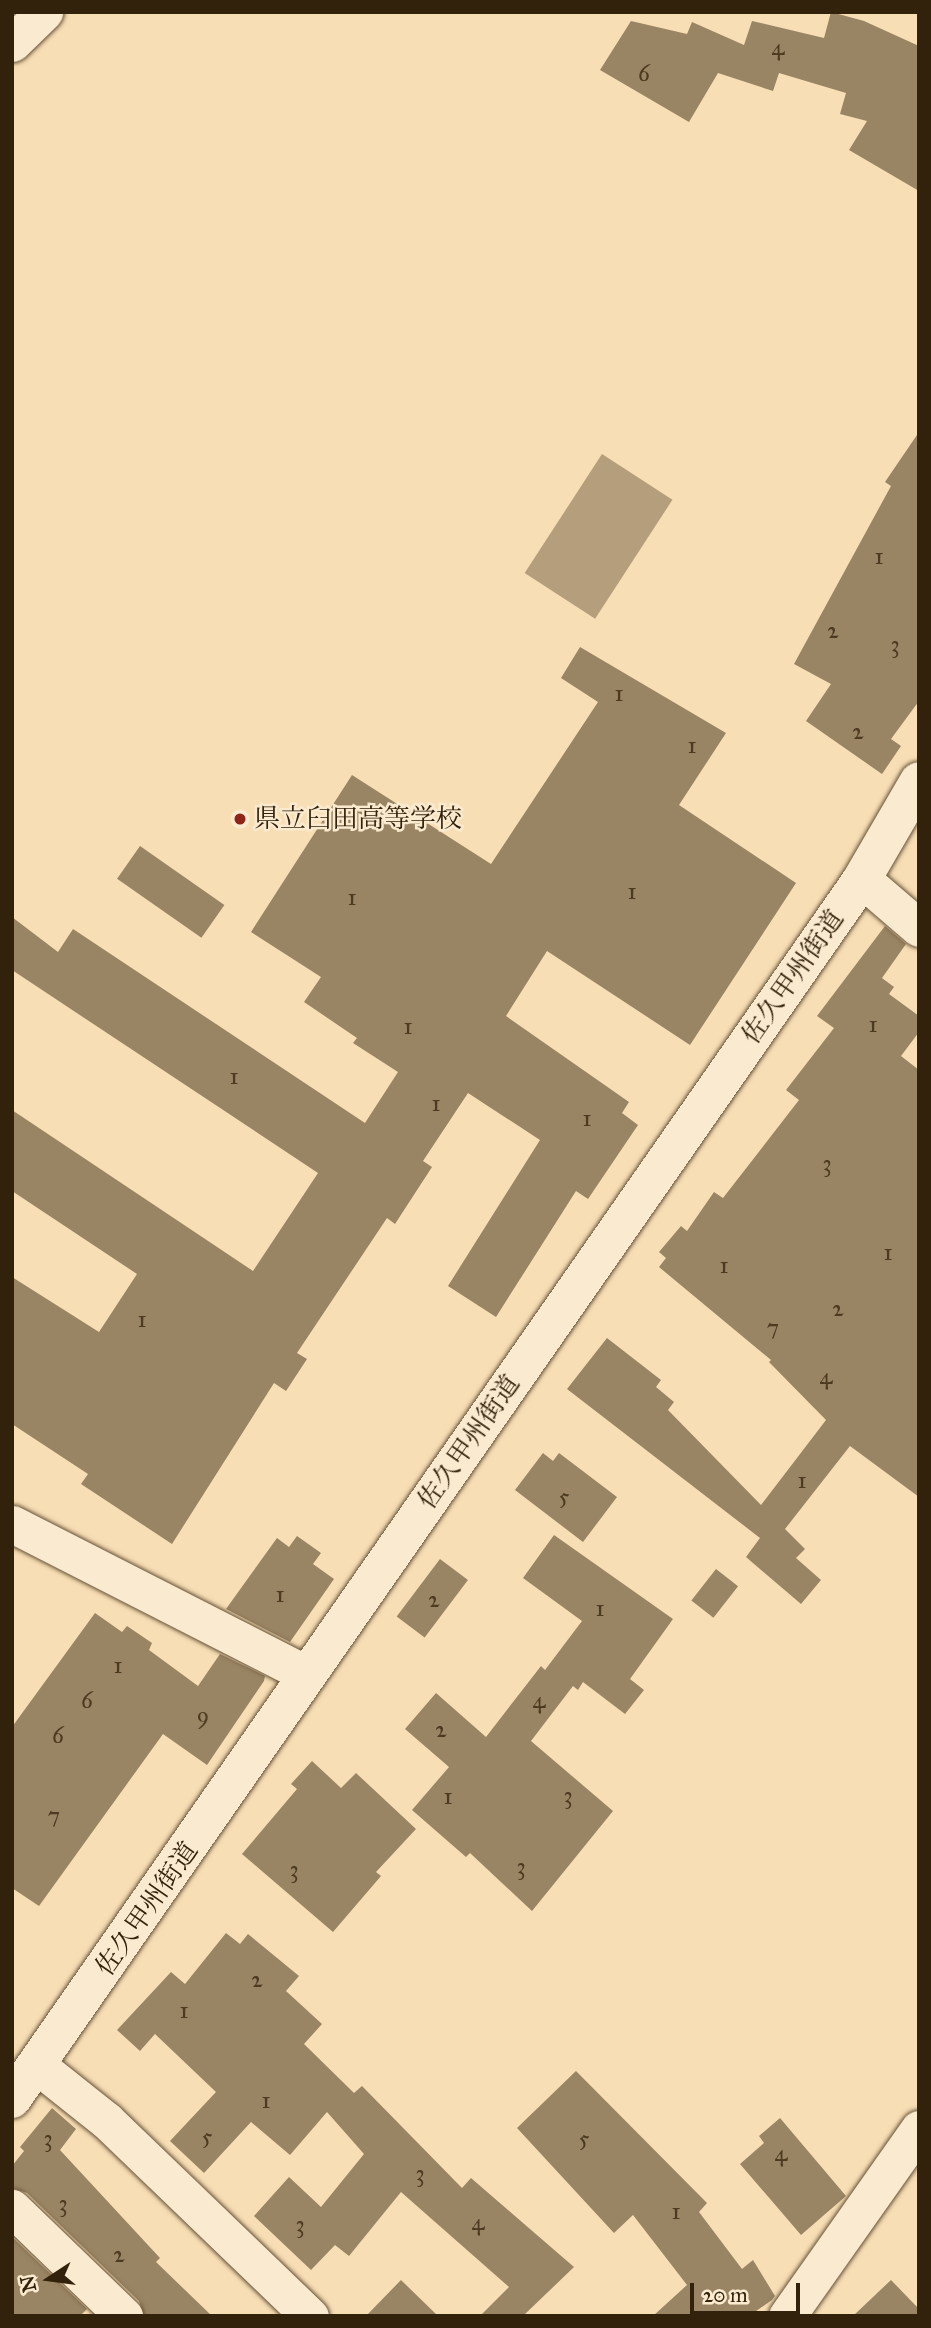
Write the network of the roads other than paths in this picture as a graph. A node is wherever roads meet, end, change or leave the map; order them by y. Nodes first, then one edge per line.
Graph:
1 (44, 12) edge
2 (12, 43) edge
3 (919, 782) edge
4 (862, 879) junction
5 (919, 928) edge
6 (12, 1524) edge
7 (307, 1674) junction
8 (38, 2066) junction
9 (12, 2099) edge
10 (919, 2129) edge
11 (12, 2208) edge
12 (124, 2316) edge
13 (310, 2316) edge
14 (787, 2316) edge

1 - 2 street
3 - 4 street, 佐久甲州街道
4 - 5 street
4 - 7 street, 佐久甲州街道
6 - 7 street
7 - 8 street, 佐久甲州街道
8 - 9 street, 佐久甲州街道
8 - 13 street
10 - 14 street
11 - 12 street

